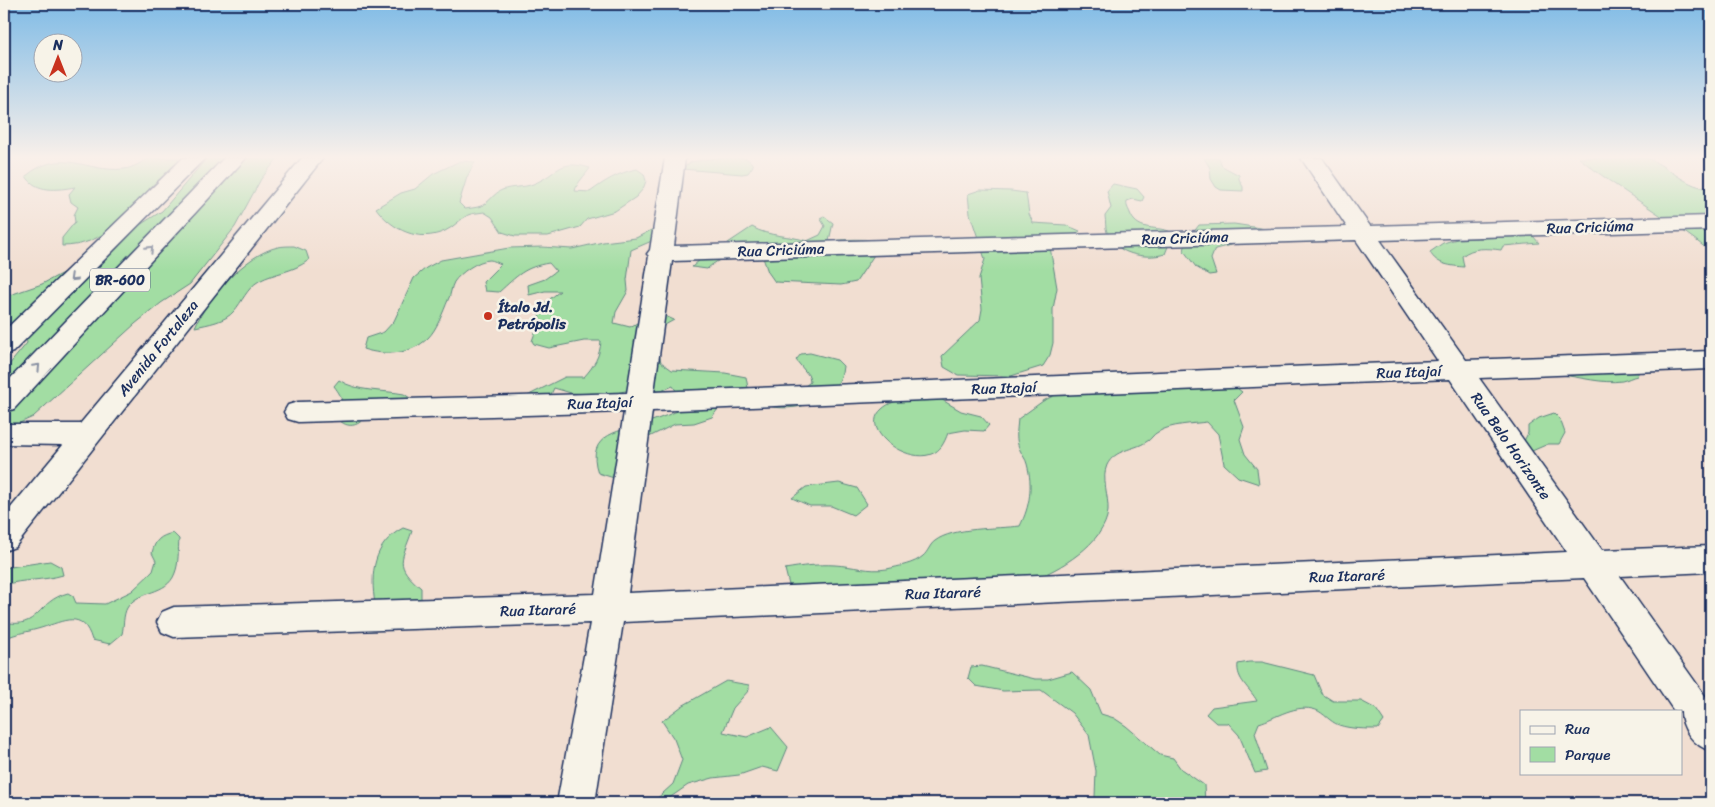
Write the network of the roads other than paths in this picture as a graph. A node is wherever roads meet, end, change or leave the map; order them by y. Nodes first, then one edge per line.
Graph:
1 (157, 196) edge
2 (200, 196) edge
3 (282, 196) edge
4 (669, 196) edge
5 (1338, 196) edge
6 (1711, 223) edge
7 (1364, 233) junction
8 (660, 254) junction
9 (4, 346) edge
10 (1711, 360) edge
11 (1458, 370) junction
12 (4, 402) edge
13 (640, 402) junction
14 (298, 412) dead end
15 (4, 434) edge
16 (88, 435) junction
17 (4, 538) edge
18 (1711, 559) edge
19 (1594, 565) junction
20 (609, 608) junction
21 (174, 622) dead end
22 (1711, 734) edge
23 (576, 803) edge

1 -> 9 street, BR-600
12 -> 2 street, BR-600
3 - 16 street, Avenida Fortaleza
4 - 8 street
5 - 7 street, Rua Belo Horizonte
6 - 7 street, Rua Criciúma
7 - 8 street, Rua Criciúma
7 - 11 street, Rua Belo Horizonte
8 - 13 street
10 - 11 street, Rua Itajaí
11 - 13 street, Rua Itajaí
11 - 19 street, Rua Belo Horizonte
13 - 14 street, Rua Itajaí
13 - 20 street
15 - 16 street
16 - 17 street, Avenida Fortaleza
18 - 19 street, Rua Itararé
19 - 20 street, Rua Itararé
19 - 22 street, Rua Belo Horizonte
20 - 21 street, Rua Itararé
20 - 23 street

